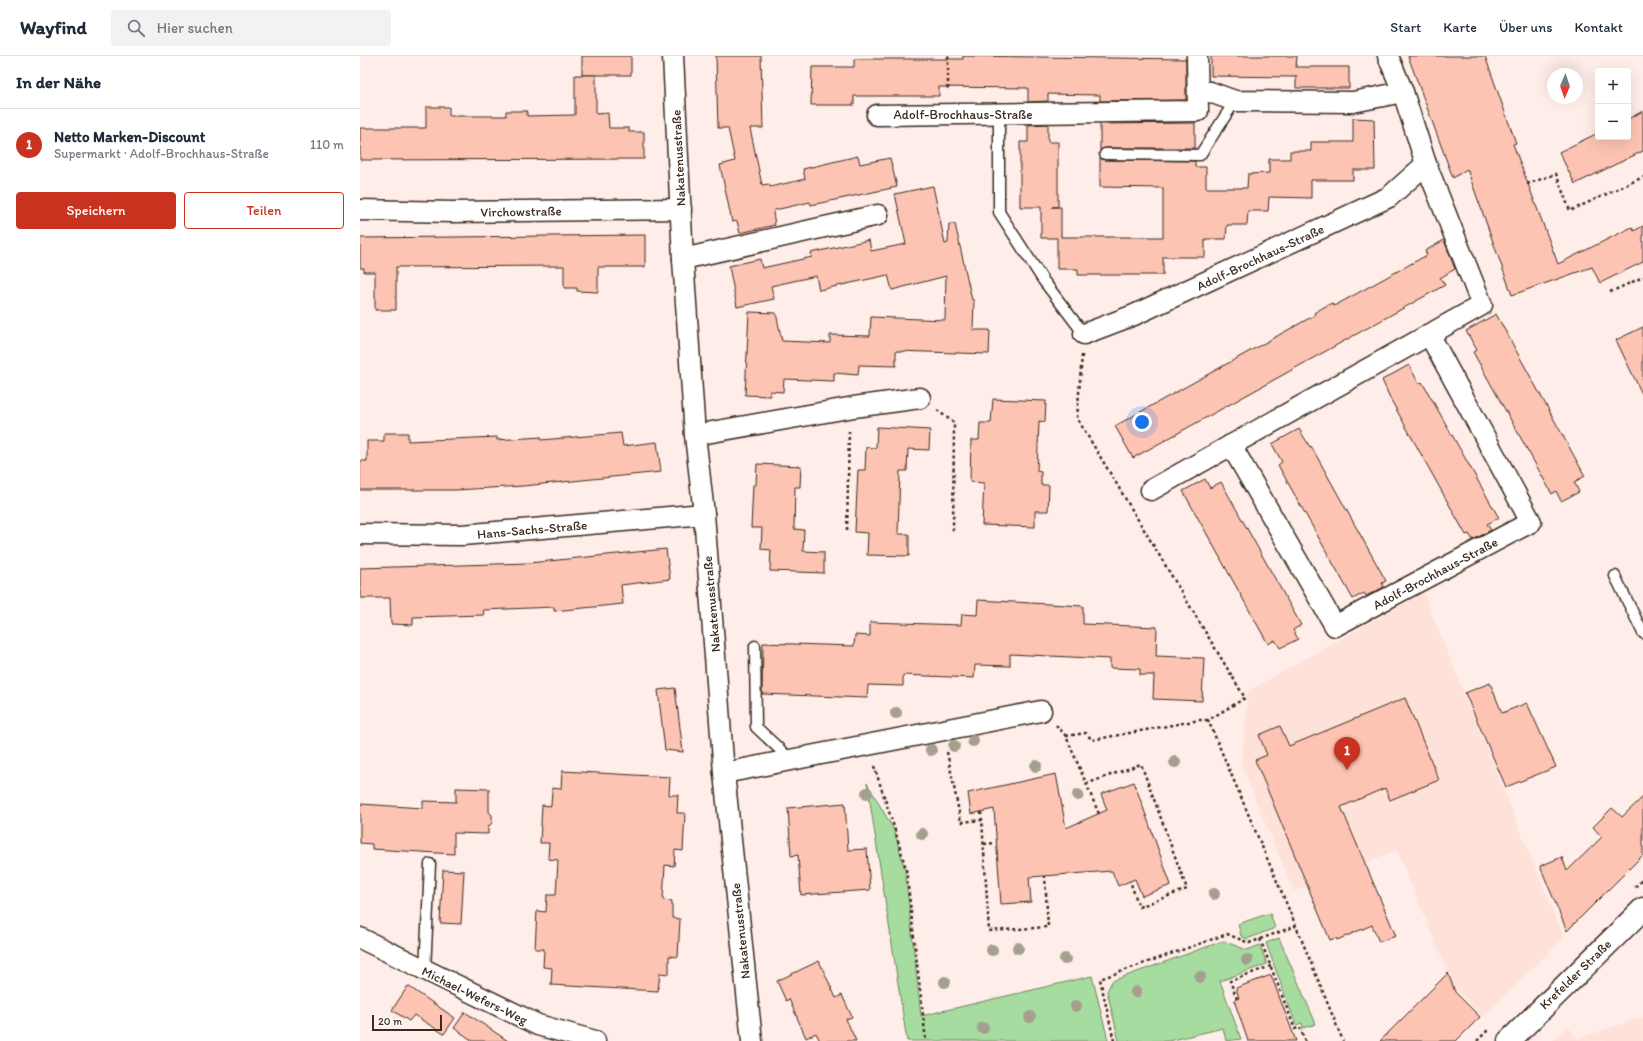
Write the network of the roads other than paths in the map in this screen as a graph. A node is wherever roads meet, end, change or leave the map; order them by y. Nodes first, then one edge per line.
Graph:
1 (673, 56) edge
2 (1197, 56) edge
3 (1388, 56) edge
4 (1198, 91) junction
5 (1403, 92) junction
6 (1235, 101) junction
7 (999, 114) junction
8 (877, 115) dead end
9 (1105, 154) dead end
10 (1426, 164) junction
11 (681, 209) junction
12 (360, 210) edge
13 (878, 216) dead end
14 (683, 259) junction
15 (1084, 334) joint
16 (1429, 334) junction
17 (920, 398) road end
18 (695, 435) junction
19 (1231, 445) junction
20 (1151, 490) dead end
21 (704, 514) junction
22 (360, 534) edge
23 (1615, 576) dead end
24 (1643, 633) edge
25 (755, 646) dead end
26 (1041, 711) road end
27 (792, 761) junction
28 (724, 773) junction
29 (430, 864) dead end
30 (1643, 909) edge
31 (360, 938) edge
32 (425, 971) junction
33 (595, 1041) edge
34 (752, 1041) edge
35 (1509, 1041) edge

1 - 11 street, Nakatenusstraße
2 - 4 street, Adolf-Brochhaus-Straße
3 - 5 street
4 - 6 street
4 - 7 street, Adolf-Brochhaus-Straße
5 - 6 street
5 - 10 street
6 - 9 lane
7 - 8 street, Adolf-Brochhaus-Straße
7 - 15 lane
10 - 15 street, Adolf-Brochhaus-Straße
10 - 16 street
11 - 12 street, Virchowstraße
11 - 14 street, Nakatenusstraße
13 - 14 street
14 - 18 street, Nakatenusstraße
16 - 19 street
16 - 19 street, Adolf-Brochhaus-Straße
17 - 18 street
18 - 21 street, Nakatenusstraße
19 - 20 street
21 - 22 street, Hans-Sachs-Straße
21 - 28 street, Nakatenusstraße
23 - 24 lane
25 - 27 lane
26 - 27 street
27 - 28 street
28 - 34 street, Nakatenusstraße
29 - 32 lane
30 - 35 main road, Krefelder Straße
31 - 32 street, Michael-Wefers-Weg
32 - 33 street, Michael-Wefers-Weg

